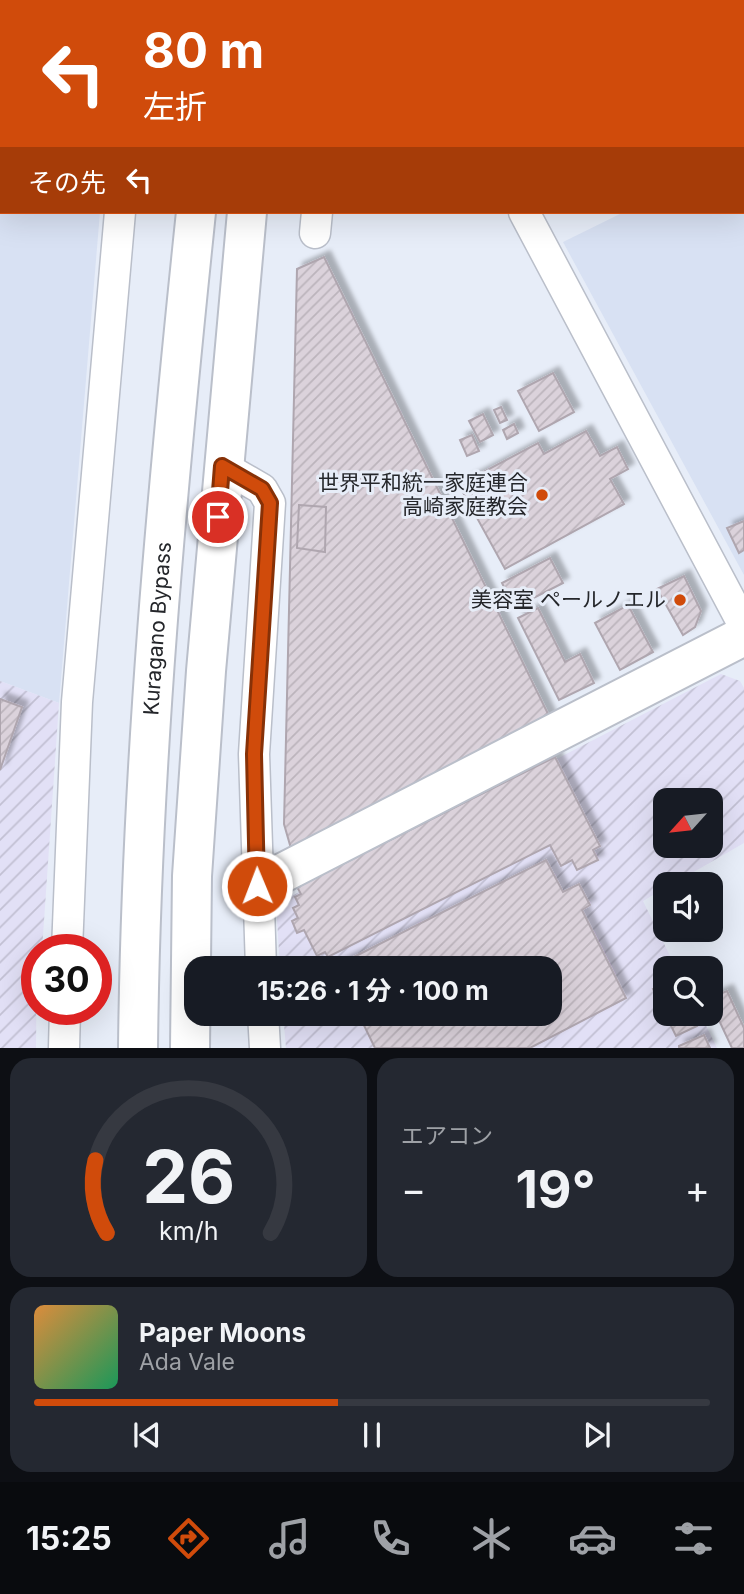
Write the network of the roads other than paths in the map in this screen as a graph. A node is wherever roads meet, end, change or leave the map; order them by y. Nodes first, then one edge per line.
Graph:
1 (120, 214) edge
2 (196, 214) edge
3 (247, 214) edge
4 (525, 214) edge
5 (222, 466) junction
6 (744, 626) edge
7 (744, 636) edge
8 (257, 886) junction
9 (69, 934) edge
10 (260, 956) edge
11 (65, 1025) edge
12 (264, 1026) edge
13 (64, 1048) edge
14 (138, 1048) edge
15 (190, 1048) edge
16 (265, 1048) edge

1 - 9 street
2 - 14 main road, Kuragano Bypass
3 - 5 main road
4 - 6 street
5 - 8 street
5 - 15 main road
7 - 8 main road
8 - 10 street
11 - 13 street
12 - 16 street

